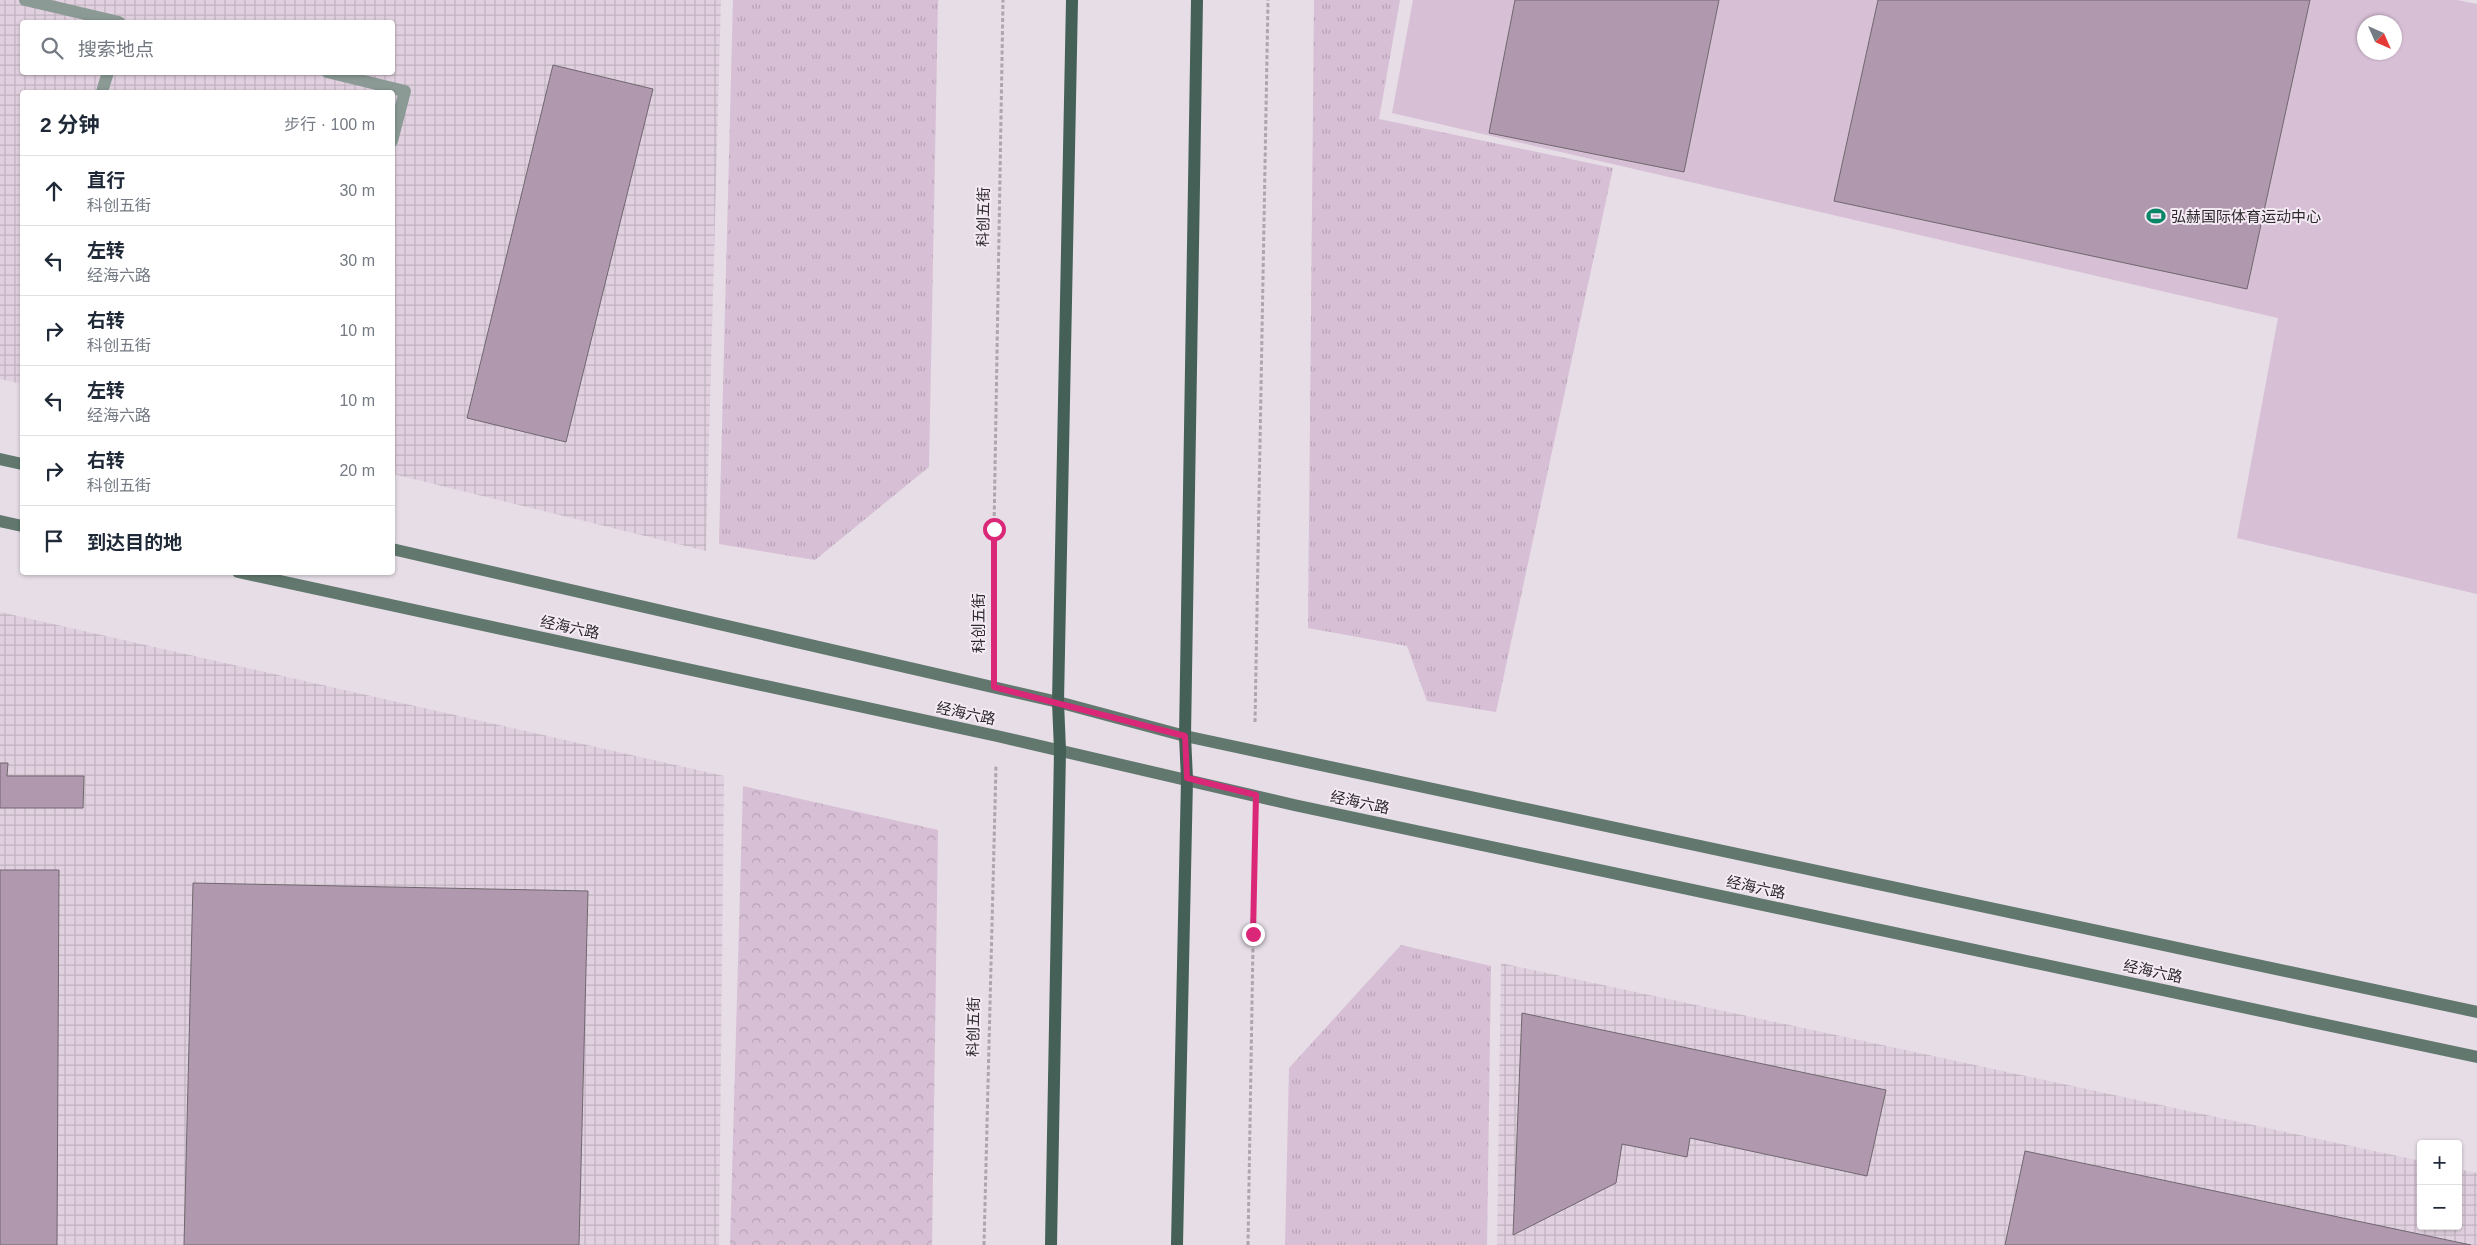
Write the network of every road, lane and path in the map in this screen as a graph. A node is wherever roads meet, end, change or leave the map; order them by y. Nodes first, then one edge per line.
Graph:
1 (25, 0) edge
2 (1002, 0) edge
3 (1072, 0) edge
4 (1196, 0) edge
5 (1268, 0) edge
6 (110, 20) edge
7 (107, 75) edge
8 (339, 75) edge
9 (103, 90) edge
10 (395, 128) edge
11 (0, 459) edge
12 (20, 464) edge
13 (0, 521) edge
14 (20, 526) edge
15 (395, 550) edge
16 (252, 575) edge
17 (994, 687) junction
18 (1058, 702) junction
19 (997, 736) junction
20 (1185, 736) junction
21 (1060, 750) junction
22 (1254, 751) junction
23 (1187, 778) junction
24 (1256, 795) junction
25 (2477, 1012) edge
26 (2477, 1057) edge
27 (984, 1245) edge
28 (1051, 1245) edge
29 (1177, 1245) edge
30 (1248, 1245) edge

1 - 6 lane
2 - 17 path, 科创五街
3 - 18 main road
4 - 20 main road
5 - 22 path
7 - 9 lane
8 - 10 lane
11 - 12 main road
13 - 14 main road
15 - 17 main road, 经海六路
16 - 19 main road, 经海六路
17 - 18 main road, 经海六路
18 - 20 main road, 经海六路
18 - 21 main road
19 - 21 main road, 经海六路
19 - 27 path, 科创五街
20 - 22 main road, 经海六路
20 - 23 main road
21 - 23 main road, 经海六路
21 - 28 main road
22 - 25 main road, 经海六路
23 - 24 main road, 经海六路
23 - 29 main road
24 - 26 main road, 经海六路
24 - 30 path

